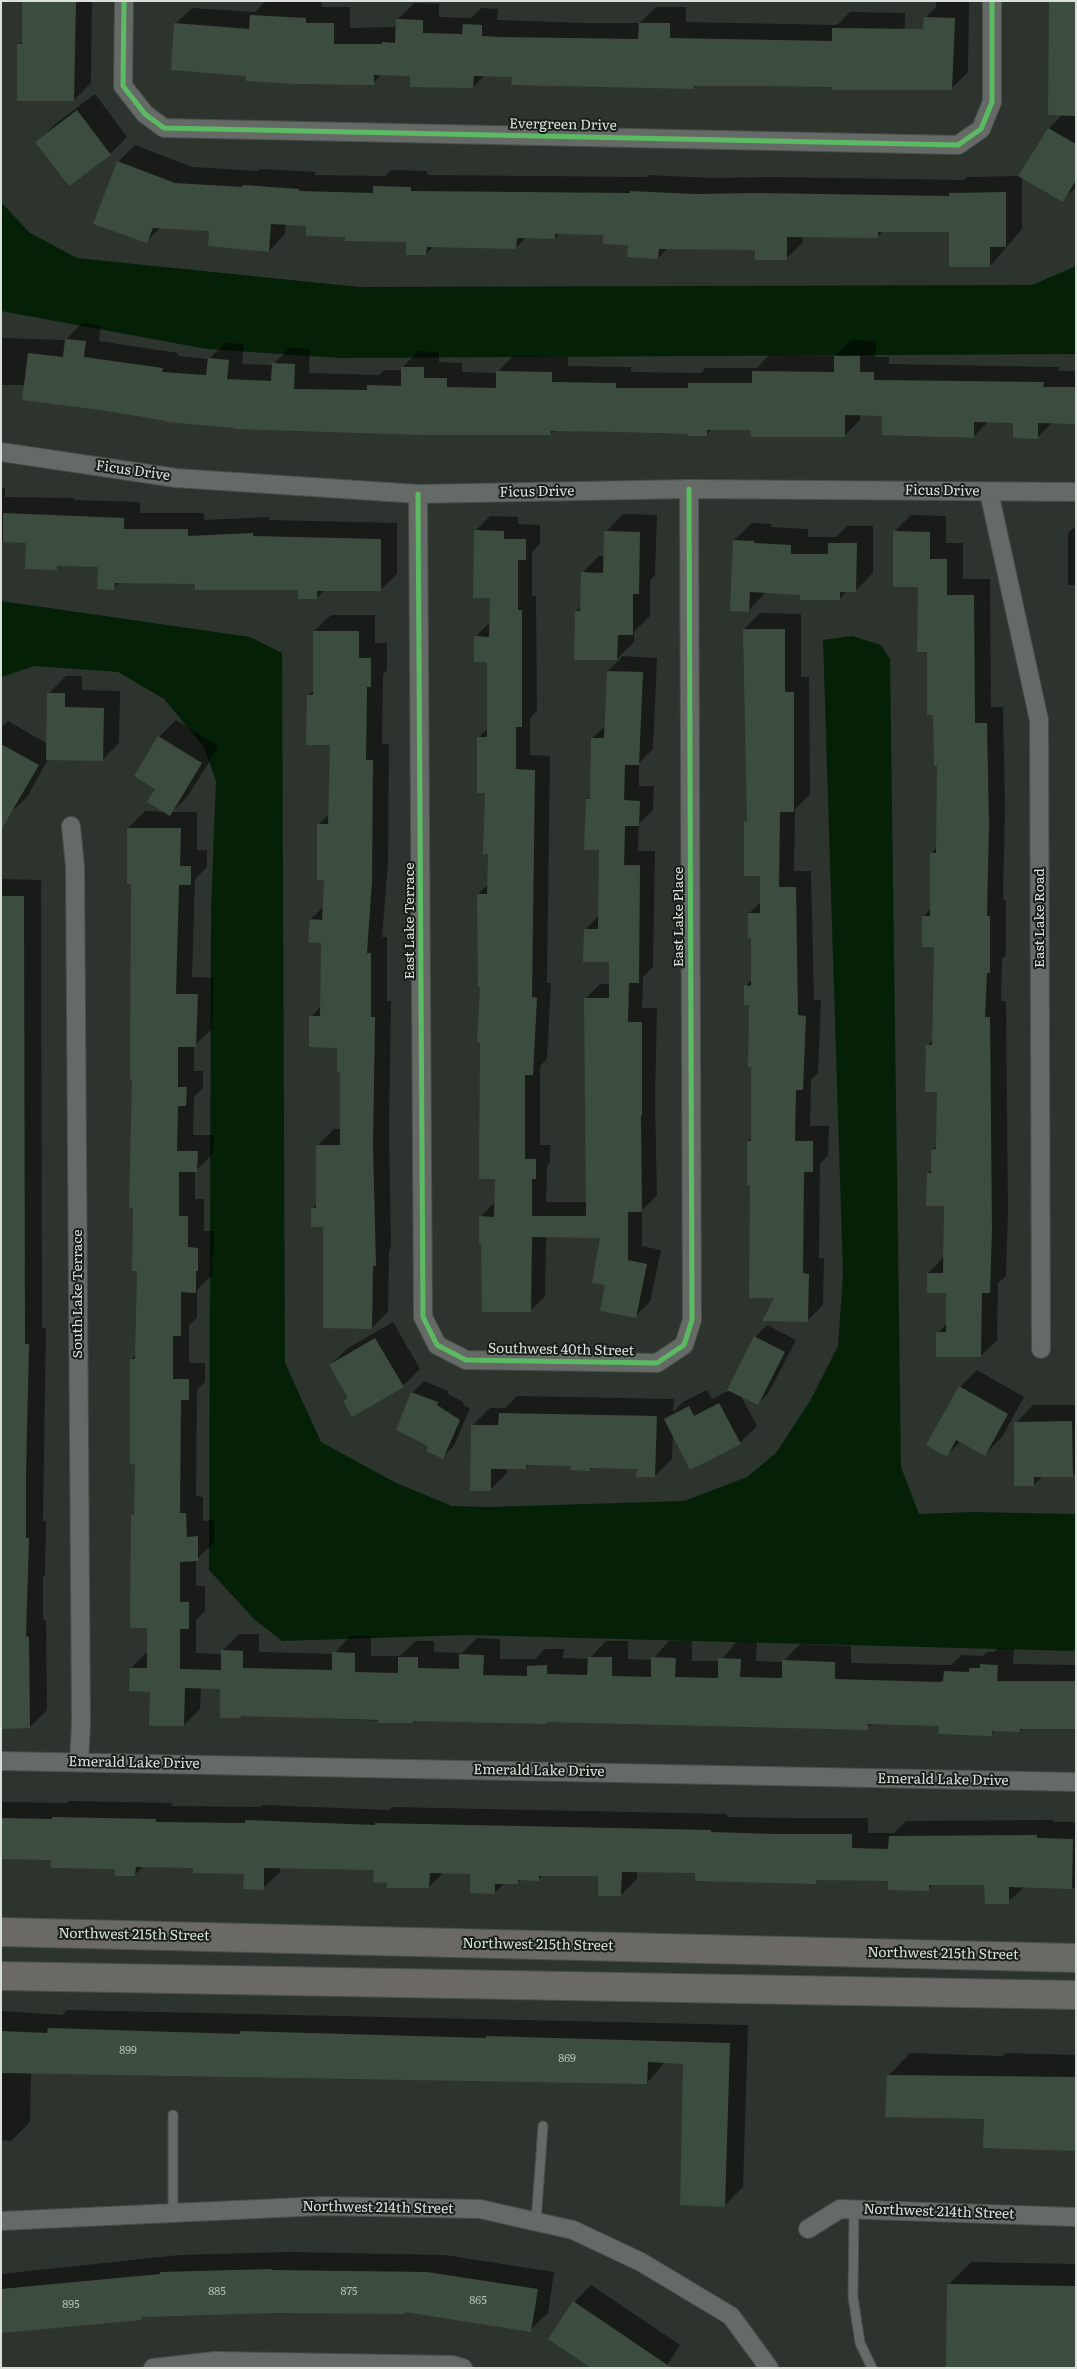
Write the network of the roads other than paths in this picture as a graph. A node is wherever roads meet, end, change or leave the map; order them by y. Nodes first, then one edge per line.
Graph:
1 (124, 1) edge
2 (992, 1) edge
3 (1, 452) edge
4 (688, 489) junction
5 (989, 492) junction
6 (1076, 492) edge
7 (418, 494) junction
8 (71, 826) dead end
9 (437, 1345) joint
10 (684, 1345) joint
11 (1041, 1349) dead end
12 (1, 1761) edge
13 (79, 1762) junction
14 (1076, 1782) edge
15 (1, 1932) edge
16 (1076, 1958) edge
17 (1, 1976) edge
18 (1076, 1995) edge
19 (173, 2115) dead end
20 (543, 2126) dead end
21 (854, 2209) junction
22 (173, 2212) junction
23 (1076, 2218) edge
24 (1, 2221) edge
25 (536, 2221) junction
26 (808, 2229) dead end
27 (215, 2364) edge
28 (456, 2367) edge
29 (153, 2368) edge
30 (770, 2368) edge
31 (872, 2368) edge

1 - 2 street, Evergreen Drive
3 - 7 street, Ficus Drive
4 - 5 street, Ficus Drive
4 - 7 street, Ficus Drive
4 - 10 street, East Lake Place
5 - 6 street, Ficus Drive
5 - 11 street, East Lake Road
7 - 9 street, East Lake Terrace
8 - 13 street, South Lake Terrace
9 - 10 street, Southwest 40th Street
12 - 13 street, Emerald Lake Drive
13 - 14 street, Emerald Lake Drive
15 - 16 main road, Northwest 215th Street
17 - 18 main road
19 - 22 lane
20 - 25 lane
21 - 23 street, Northwest 214th Street
21 - 26 street, Northwest 214th Street
21 - 31 lane
22 - 24 street, Northwest 214th Street
22 - 25 street, Northwest 214th Street
25 - 30 street, Northwest 214th Street
27 - 28 street
27 - 29 street

